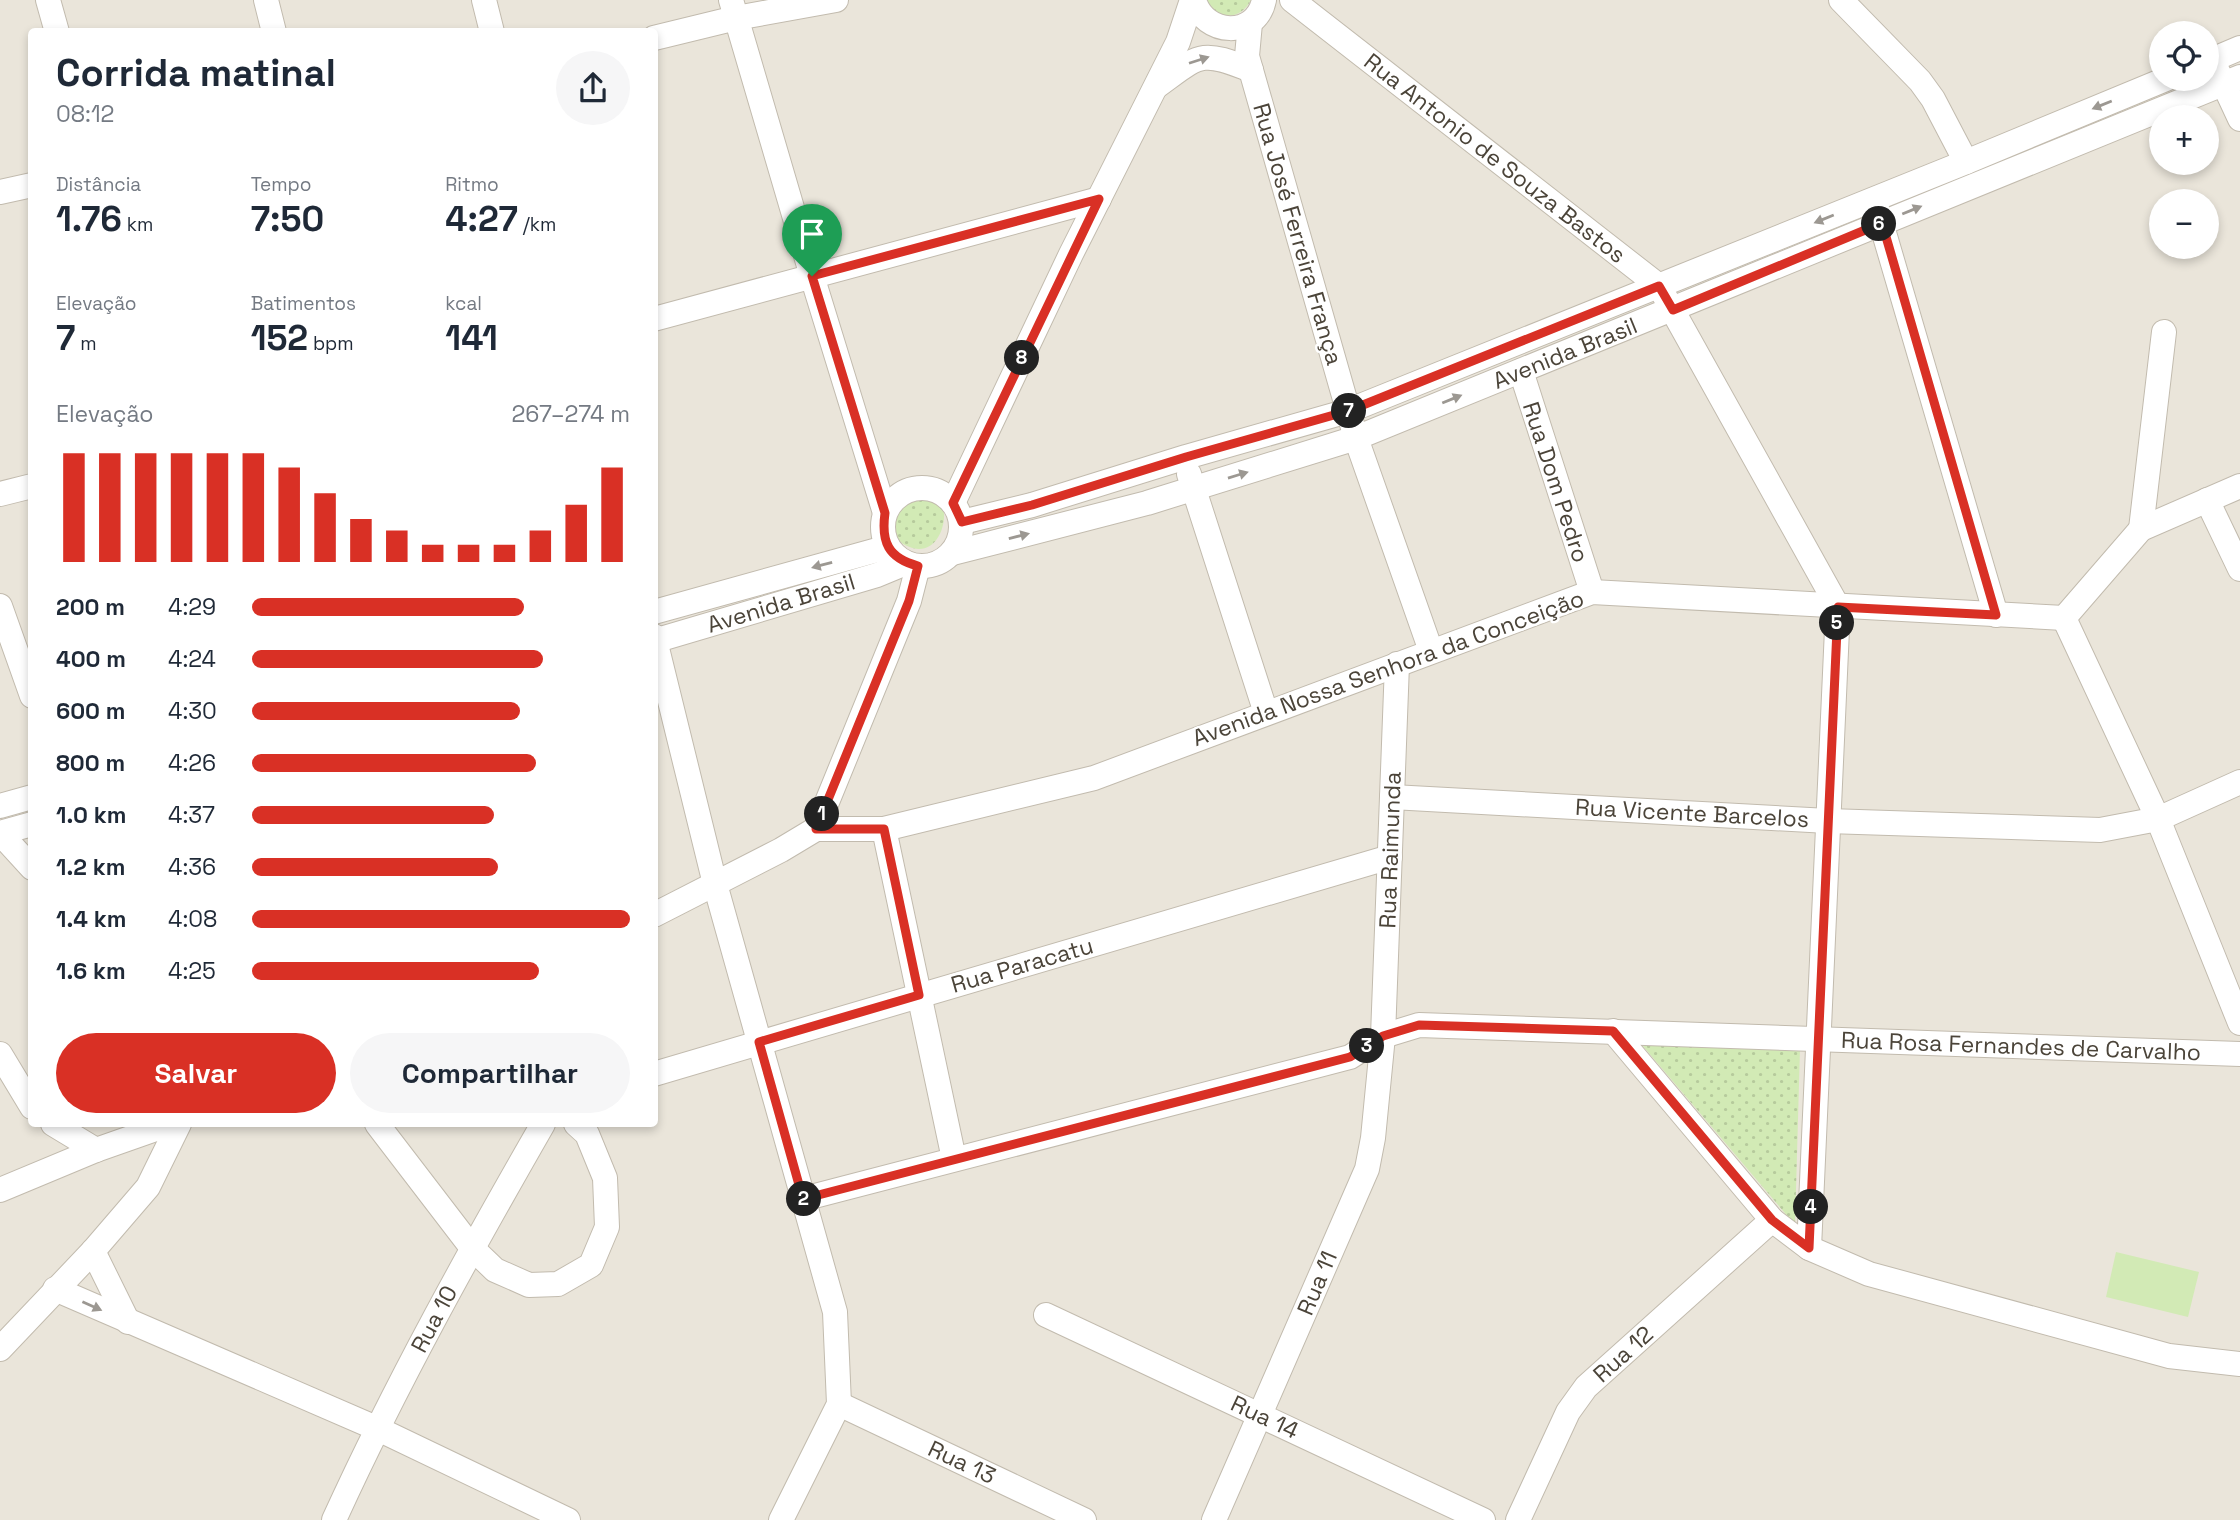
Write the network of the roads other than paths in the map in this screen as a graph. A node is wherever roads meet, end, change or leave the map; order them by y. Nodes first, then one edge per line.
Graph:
1 (48, 0) edge
2 (266, 0) edge
3 (484, 0) edge
4 (836, 0) edge
5 (1193, 0) edge
6 (1840, 0) edge
7 (1301, 6) edge
8 (734, 9) edge
9 (1257, 13) edge
10 (1219, 27) junction
11 (56, 28) edge
12 (273, 28) edge
13 (491, 28) edge
14 (658, 37) edge
15 (1178, 43) junction
16 (2240, 48) edge
17 (2219, 57) edge
18 (1249, 63) junction
19 (2232, 80) edge
20 (2149, 86) edge
21 (1153, 89) junction
22 (2240, 119) edge
23 (2061, 122) junction
24 (2072, 145) junction
25 (1966, 162) junction
26 (28, 186) edge
27 (0, 192) edge
28 (1099, 199) junction
29 (1873, 199) junction
30 (1882, 223) junction
31 (812, 276) junction
32 (1659, 286) junction
33 (1673, 310) junction
34 (658, 318) edge
35 (2164, 332) dead end
36 (1521, 371) junction
37 (1348, 411) junction
38 (1356, 438) junction
39 (1186, 457) junction
40 (2240, 486) edge
41 (28, 487) edge
42 (1193, 489) junction
43 (0, 494) edge
44 (2207, 500) junction
45 (885, 513) junction
46 (957, 513) junction
47 (2141, 529) junction
48 (953, 553) junction
49 (904, 559) junction
50 (2240, 569) edge
51 (1592, 592) junction
52 (0, 606) edge
53 (1838, 607) junction
54 (658, 611) edge
55 (1996, 615) junction
56 (2064, 618) junction
57 (658, 638) edge
58 (658, 651) edge
59 (1432, 651) junction
60 (1397, 664) junction
61 (28, 685) edge
62 (1266, 713) junction
63 (2240, 782) edge
64 (1392, 797) junction
65 (28, 798) edge
66 (0, 806) edge
67 (2158, 820) junction
68 (1828, 821) junction
69 (28, 825) edge
70 (816, 829) junction
71 (884, 829) junction
72 (0, 833) edge
73 (1390, 857) junction
74 (28, 863) edge
75 (715, 884) junction
76 (658, 913) edge
77 (2231, 975) edge
78 (919, 995) junction
79 (2240, 1023) edge
80 (1613, 1031) junction
81 (1383, 1036) junction
82 (1817, 1038) junction
83 (759, 1042) junction
84 (0, 1054) edge
85 (2240, 1054) edge
86 (658, 1073) edge
87 (28, 1100) edge
88 (58, 1127) edge
89 (161, 1127) edge
90 (178, 1127) edge
91 (379, 1127) edge
92 (541, 1127) edge
93 (579, 1127) edge
94 (96, 1150) junction
95 (954, 1159) junction
96 (0, 1190) edge
97 (803, 1199) junction
98 (1772, 1220) junction
99 (472, 1248) junction
100 (1809, 1248) junction
101 (93, 1251) junction
102 (55, 1289) junction
103 (1046, 1315) dead end
104 (128, 1322) junction
105 (0, 1349) edge
106 (2240, 1364) edge
107 (839, 1404) junction
108 (1260, 1415) junction
109 (376, 1428) junction
110 (334, 1520) edge
111 (568, 1520) edge
112 (781, 1520) edge
113 (1084, 1520) edge
114 (1214, 1520) edge
115 (1483, 1520) edge
116 (1518, 1520) edge

1 - 11 street
2 - 12 street
3 - 13 street
4 - 8 street
5 - 10 street, Rua José Ferreira França
5 - 15 street
6 - 25 street
7 - 9 street, Rua Antonio de Souza Bastos
7 - 32 street, Rua Antonio de Souza Bastos
8 - 14 street
8 - 31 street
9 - 10 street, Rua Antonio de Souza Bastos
9 - 18 street, Rua José Ferreira França
10 - 15 street, Rua Antonio de Souza Bastos
10 - 18 street, Rua José Ferreira França
15 - 21 street
16 - 17 street
21 -> 18 street
18 - 37 street, Rua José Ferreira França
19 - 22 street
19 - 24 street, Avenida Brasil
20 -> 23 street, Avenida Brasil
21 - 28 street
23 - 24 street
23 - 25 street, Avenida Brasil
30 -> 24 street, Avenida Brasil
25 - 29 street, Avenida Brasil
26 - 27 street
28 - 31 street
28 - 46 street
29 - 30 street
29 -> 32 street, Avenida Brasil
30 - 33 street, Avenida Brasil
30 - 55 street
31 - 34 street
31 - 45 street
32 - 33 street, Rua Antonio de Souza Bastos
32 - 37 street, Avenida Brasil
33 - 36 street, Avenida Brasil
33 - 53 street, Rua Antonio de Souza Bastos
35 - 47 street
38 -> 36 street, Avenida Brasil
36 - 51 street, Rua Dom Pedro
37 - 38 street, Rua José Ferreira França
37 - 39 street, Avenida Brasil
42 -> 38 street, Avenida Brasil
38 - 59 street, Rua José Ferreira França
39 - 42 street
39 - 46 street, Avenida Brasil
40 - 44 street
41 - 43 street
48 -> 42 street, Avenida Brasil
42 - 62 street
44 - 47 street
44 - 50 street
45 - 46 street
45 - 49 street
46 - 48 street
47 - 56 street
48 - 49 street
49 -> 54 street, Avenida Brasil
49 - 57 street, Avenida Brasil
49 - 70 street
51 - 53 street, Avenida Nossa Senhora da Conceição
51 - 59 street, Avenida Nossa Senhora da Conceição
52 - 61 street
53 - 55 street, Avenida Nossa Senhora da Conceição
53 - 68 street
55 - 56 street, Avenida Nossa Senhora da Conceição
56 - 67 street
58 - 75 street
59 - 60 street, Avenida Nossa Senhora da Conceição
60 - 62 street, Avenida Nossa Senhora da Conceição
60 - 64 street, Rua Raimunda
62 - 71 street, Avenida Nossa Senhora da Conceição
63 - 67 street, Rua Vicente Barcelos
64 - 68 street, Rua Vicente Barcelos
64 - 73 street, Rua Raimunda
65 - 66 street
67 - 68 street, Rua Vicente Barcelos
67 - 77 street
68 - 82 street
69 - 72 street
70 - 71 street, Avenida Nossa Senhora da Conceição
70 - 75 street
71 - 78 street
72 - 74 street
73 - 78 street, Rua Paracatu
73 - 81 street, Rua Raimunda
75 - 76 street
75 - 83 street
77 - 79 street
78 - 83 street, Rua Paracatu
78 - 95 street
80 - 81 street, Rua Rosa Fernandes de Carvalho
80 - 82 street, Rua Rosa Fernandes de Carvalho
80 - 98 street
81 - 95 street, Rua Rosa Fernandes de Carvalho
81 - 108 street, Rua 11
82 - 85 street, Rua Rosa Fernandes de Carvalho
82 - 100 street
83 - 86 street, Rua Paracatu
83 - 97 street
84 - 87 street
88 - 94 street
89 - 94 street
90 - 101 street
91 - 99 street
92 - 99 street, Rua 10
93 - 99 street
94 - 96 street
95 - 97 street, Rua Rosa Fernandes de Carvalho
97 - 107 street
98 - 100 street
98 - 116 street, Rua 12
99 - 109 street, Rua 10
100 - 106 street
101 - 102 street
101 - 104 street
102 -> 104 street
102 - 105 street
103 - 108 street, Rua 14
104 - 109 street
107 - 112 street
107 - 113 street, Rua 13
108 - 114 street, Rua 11
108 - 115 street, Rua 14
109 - 110 street, Rua 10
109 - 111 street

